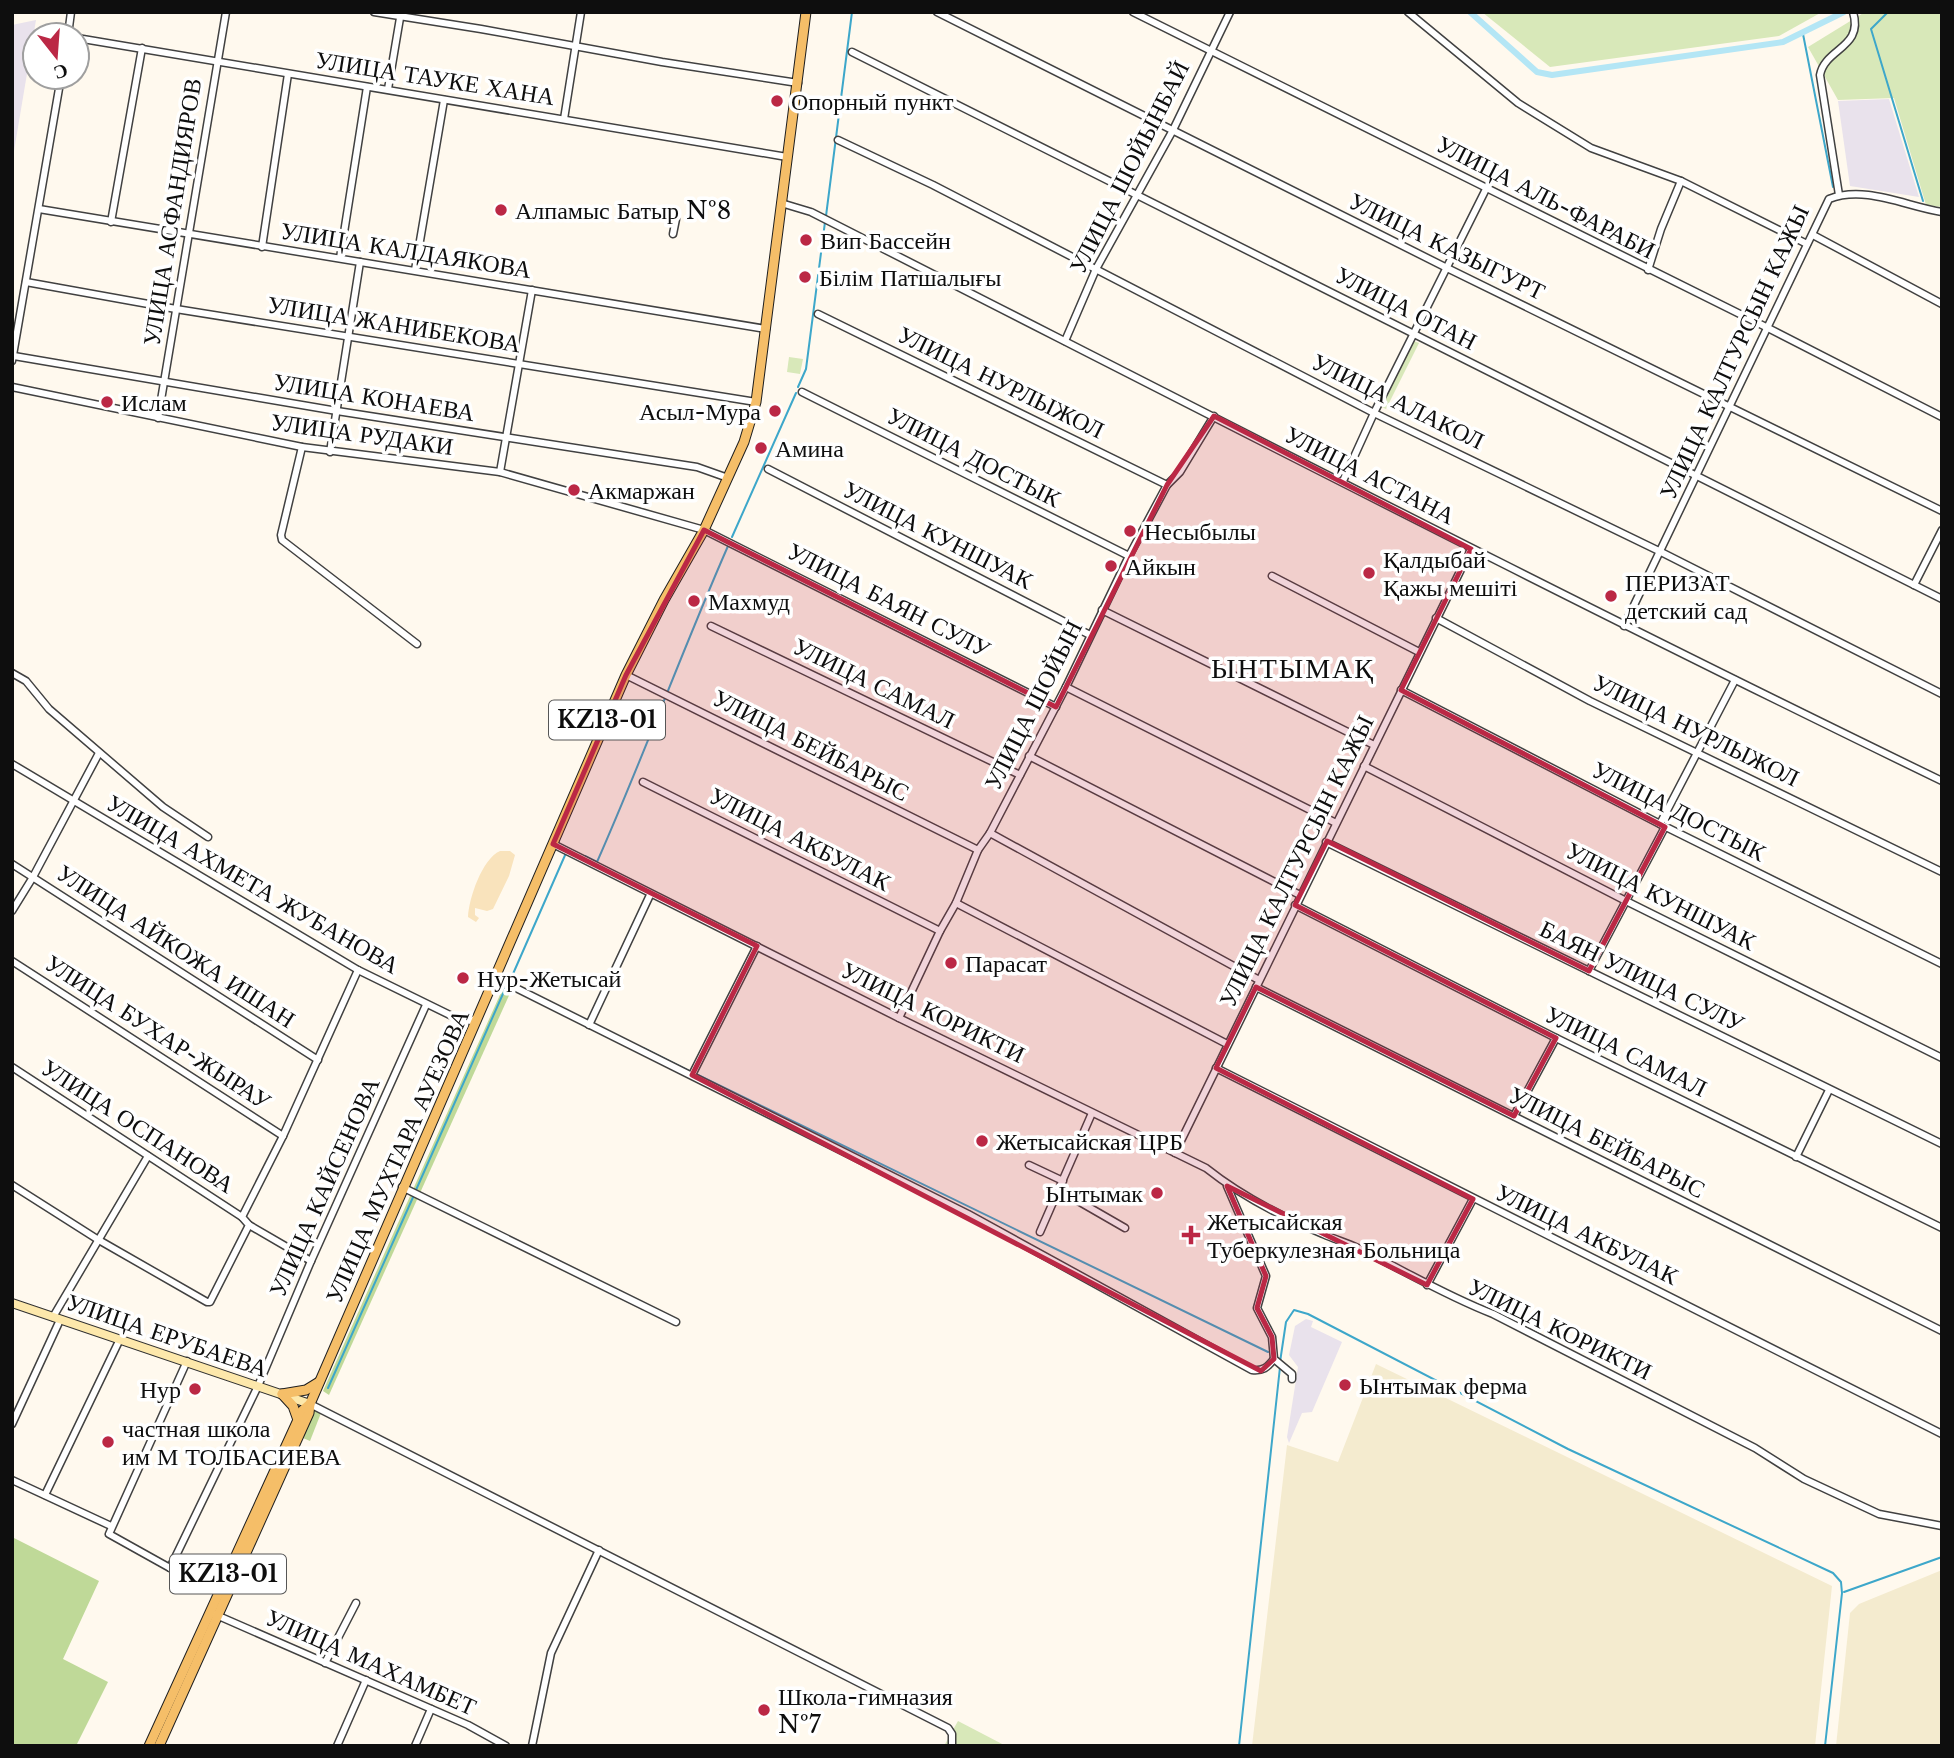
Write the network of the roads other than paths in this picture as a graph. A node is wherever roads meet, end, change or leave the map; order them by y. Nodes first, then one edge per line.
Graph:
1 (226, 12) edge
2 (374, 12) edge
3 (581, 12) edge
4 (806, 12) edge
5 (937, 12) edge
6 (1133, 12) edge
7 (1230, 12) edge
8 (1408, 12) edge
9 (1853, 12) edge
10 (401, 15) edge
11 (91, 40) edge
12 (576, 46) junction
13 (142, 48) junction
14 (1210, 51) junction
15 (852, 52) dead end
16 (217, 61) junction
17 (288, 74) junction
18 (798, 83) junction
19 (367, 87) junction
20 (388, 89) junction
21 (59, 91) edge
22 (444, 100) junction
23 (564, 119) junction
24 (1173, 130) junction
25 (838, 140) dead end
26 (787, 157) junction
27 (1681, 181) junction
28 (1486, 188) junction
29 (1137, 194) junction
30 (1839, 195) junction
31 (781, 203) junction
32 (39, 209) junction
33 (1942, 212) edge
34 (676, 219) dead end
35 (111, 222) junction
36 (187, 233) junction
37 (673, 234) dead end
38 (1813, 235) junction
39 (1807, 244) junction
40 (262, 247) junction
41 (340, 258) junction
42 (360, 262) junction
43 (1447, 268) junction
44 (1096, 269) junction
45 (415, 270) junction
46 (1648, 270) junction
47 (26, 282) junction
48 (533, 290) junction
49 (1942, 304) edge
50 (176, 309) junction
51 (818, 314) dead end
52 (1768, 328) junction
53 (766, 329) junction
54 (1414, 334) junction
55 (349, 336) junction
56 (1065, 341) junction
57 (13, 358) edge
58 (520, 363) junction
59 (164, 381) junction
60 (12, 387) edge
61 (802, 392) dead end
62 (756, 402) junction
63 (1730, 406) junction
64 (337, 411) junction
65 (1374, 413) junction
66 (1214, 416) junction
67 (1942, 417) edge
68 (158, 418) junction
69 (507, 438) junction
70 (302, 447) junction
71 (330, 452) junction
72 (768, 469) dead end
73 (500, 472) junction
74 (1697, 476) junction
75 (728, 478) junction
76 (1343, 481) junction
77 (1167, 485) junction
78 (1942, 511) edge
79 (704, 530) junction
80 (1942, 530) edge
81 (1471, 549) junction
82 (1661, 552) junction
83 (1129, 556) junction
84 (1272, 576) dead end
85 (1914, 585) junction
86 (1942, 599) edge
87 (1102, 610) junction
88 (1436, 618) junction
89 (711, 626) dead end
90 (1624, 626) junction
91 (1090, 635) junction
92 (417, 644) dead end
93 (1419, 652) junction
94 (12, 673) edge
95 (626, 675) junction
96 (1735, 680) junction
97 (1066, 687) junction
98 (1401, 690) junction
99 (1942, 694) edge
100 (1056, 707) junction
101 (1374, 745) junction
102 (99, 753) junction
103 (1698, 753) junction
104 (1029, 756) junction
105 (12, 764) edge
106 (1364, 766) junction
107 (1020, 775) junction
108 (1942, 781) edge
109 (643, 782) dead end
110 (74, 802) junction
111 (1336, 823) junction
112 (1662, 826) junction
113 (990, 833) junction
114 (208, 836) dead end
115 (1326, 842) junction
116 (553, 844) junction
117 (978, 850) junction
118 (12, 864) edge
119 (1942, 872) edge
120 (33, 877) junction
121 (650, 895) junction
122 (1300, 895) junction
123 (1626, 901) junction
124 (956, 903) junction
125 (1295, 905) junction
126 (12, 911) edge
127 (940, 931) junction
128 (757, 946) junction
129 (12, 961) edge
130 (1942, 964) edge
131 (358, 970) junction
132 (1589, 971) junction
133 (494, 977) junction
134 (1258, 983) junction
135 (426, 1005) junction
136 (479, 1017) junction
137 (899, 1018) junction
138 (590, 1023) junction
139 (1556, 1038) junction
140 (1227, 1044) junction
141 (1942, 1058) edge
142 (318, 1060) junction
143 (12, 1068) edge
144 (1216, 1068) junction
145 (692, 1075) junction
146 (1829, 1090) junction
147 (1091, 1113) junction
148 (1514, 1116) junction
149 (283, 1136) junction
150 (1942, 1143) edge
151 (1175, 1153) junction
152 (148, 1156) junction
153 (1796, 1157) junction
154 (1029, 1165) dead end
155 (1063, 1181) junction
156 (1226, 1184) junction
157 (12, 1185) edge
158 (402, 1187) junction
159 (1059, 1191) junction
160 (1473, 1199) junction
161 (242, 1217) junction
162 (249, 1225) junction
163 (1125, 1228) dead end
164 (1942, 1228) edge
165 (1040, 1232) dead end
166 (97, 1239) junction
167 (311, 1261) junction
168 (1427, 1285) junction
169 (12, 1303) edge
170 (56, 1318) junction
171 (676, 1322) dead end
172 (1942, 1331) edge
173 (120, 1339) junction
174 (187, 1362) junction
175 (1278, 1362) junction
176 (1292, 1379) dead end
177 (320, 1381) junction
178 (258, 1386) junction
179 (282, 1394) junction
180 (12, 1402) edge
181 (310, 1404) junction
182 (20, 1406) junction
183 (298, 1420) junction
184 (12, 1424) edge
185 (1942, 1434) edge
186 (12, 1480) edge
187 (45, 1495) junction
188 (111, 1526) junction
189 (1942, 1526) edge
190 (599, 1550) junction
191 (170, 1568) junction
192 (223, 1594) junction
193 (356, 1603) dead end
194 (215, 1614) junction
195 (325, 1662) junction
196 (366, 1680) junction
197 (431, 1709) junction
198 (502, 1745) edge
199 (149, 1746) edge
200 (159, 1746) edge
201 (337, 1746) edge
202 (415, 1746) edge
203 (532, 1746) edge
204 (952, 1746) edge

1 - 16 street, УЛИЦА АСФАНДИЯРОВ
2 - 10 street
3 - 12 street
4 - 18 main road, УЛИЦА МУХТАРА АУЕЗОВА / KZ13-01
5 - 24 street, УЛИЦА КАЗЫГУРТ
6 - 14 street, УЛИЦА АЛЬ-ФАРАБИ
7 - 14 street, УЛИЦА ШОЙЫНБАЙ
8 - 27 street
9 - 30 street
10 - 12 street
10 - 20 street
11 - 13 street, УЛИЦА ТАУКЕ ХАНА
12 - 18 street
12 - 23 street
13 - 16 street, УЛИЦА ТАУКЕ ХАНА
13 - 35 street
14 - 24 street, УЛИЦА ШОЙЫНБАЙ
14 - 28 street, УЛИЦА АЛЬ-ФАРАБИ
15 - 29 street, УЛИЦА ОТАН
16 - 17 street, УЛИЦА ТАУКЕ ХАНА
16 - 36 street, УЛИЦА АСФАНДИЯРОВ
17 - 19 street, УЛИЦА ТАУКЕ ХАНА
17 - 40 street
18 - 26 main road, УЛИЦА МУХТАРА АУЕЗОВА / KZ13-01
19 - 20 street, УЛИЦА ТАУКЕ ХАНА
19 - 41 street
20 - 22 street, УЛИЦА ТАУКЕ ХАНА
21 - 32 street
22 - 23 street, УЛИЦА ТАУКЕ ХАНА
22 - 45 street
23 - 26 street, УЛИЦА ТАУКЕ ХАНА
24 - 29 street, УЛИЦА ШОЙЫНБАЙ
24 - 43 street, УЛИЦА КАЗЫГУРТ
25 - 44 street, УЛИЦА АЛАКОЛ
26 - 31 main road, УЛИЦА МУХТАРА АУЕЗОВА / KZ13-01
27 - 39 street
27 - 46 street
28 - 43 street
28 - 46 street, УЛИЦА АЛЬ-ФАРАБИ
29 - 44 street, УЛИЦА ШОЙЫНБАЙ
29 - 54 street, УЛИЦА ОТАН
30 - 33 street, УЛИЦА КАЛТУРСЫН КАЖЫ
30 - 38 street, УЛИЦА КАЛТУРСЫН КАЖЫ
31 - 53 main road, УЛИЦА МУХТАРА АУЕЗОВА / KZ13-01
31 - 56 street, УЛИЦА АСТАНА
32 - 35 street, УЛИЦА КАЛДАЯКОВА
32 - 47 street
34 - 37 street
35 - 36 street, УЛИЦА КАЛДАЯКОВА
36 - 40 street, УЛИЦА КАЛДАЯКОВА
36 - 50 street, УЛИЦА АСФАНДИЯРОВ
38 - 39 street, УЛИЦА КАЛТУРСЫН КАЖЫ
38 - 49 street
39 - 52 street, УЛИЦА КАЛТУРСЫН КАЖЫ
40 - 41 street, УЛИЦА КАЛДАЯКОВА
41 - 42 street, УЛИЦА КАЛДАЯКОВА
42 - 45 street, УЛИЦА КАЛДАЯКОВА
42 - 55 street
43 - 54 street
43 - 63 street, УЛИЦА КАЗЫГУРТ
44 - 56 street, УЛИЦА ШОЙЫНБАЙ
44 - 65 street, УЛИЦА АЛАКОЛ
45 - 48 street, УЛИЦА КАЛДАЯКОВА
46 - 52 street, УЛИЦА АЛЬ-ФАРАБИ
47 - 50 street, УЛИЦА ЖАНИБЕКОВА
47 - 57 street
48 - 53 street, УЛИЦА КАЛДАЯКОВА
48 - 58 street
50 - 55 street, УЛИЦА ЖАНИБЕКОВА
50 - 59 street, УЛИЦА АСФАНДИЯРОВ
51 - 77 street, УЛИЦА НУРЛЫЖОЛ
52 - 63 street, УЛИЦА КАЛТУРСЫН КАЖЫ
52 - 67 street, УЛИЦА АЛЬ-ФАРАБИ
53 - 62 main road, УЛИЦА МУХТАРА АУЕЗОВА / KZ13-01
54 - 65 street
54 - 74 street, УЛИЦА ОТАН
55 - 58 street, УЛИЦА ЖАНИБЕКОВА
55 - 64 street
56 - 66 street, УЛИЦА АСТАНА
57 - 59 street, УЛИЦА КОНАЕВА
58 - 62 street, УЛИЦА ЖАНИБЕКОВА
58 - 69 street
59 - 64 street, УЛИЦА КОНАЕВА
59 - 68 street, УЛИЦА АСФАНДИЯРОВ
60 - 68 street, УЛИЦА РУДАКИ
61 - 83 street, УЛИЦА ДОСТЫК
62 - 75 main road, УЛИЦА МУХТАРА АУЕЗОВА / KZ13-01
63 - 74 street, УЛИЦА КАЛТУРСЫН КАЖЫ
63 - 78 street, УЛИЦА КАЗЫГУРТ
64 - 69 street, УЛИЦА КОНАЕВА
64 - 71 street
65 - 76 street
65 - 82 street, УЛИЦА АЛАКОЛ
66 - 76 street, УЛИЦА АСТАНА
66 - 77 street, УЛИЦА ШОЙЫН
68 - 70 street, УЛИЦА РУДАКИ
69 - 73 street
69 - 75 street, УЛИЦА КОНАЕВА
70 - 71 street, УЛИЦА РУДАКИ
70 - 92 street
71 - 73 street, УЛИЦА РУДАКИ
72 - 91 street, УЛИЦА КУНШУАК
73 - 79 street, УЛИЦА РУДАКИ
74 - 82 street, УЛИЦА КАЛТУРСЫН КАЖЫ
74 - 85 street, УЛИЦА ОТАН
75 - 79 main road, УЛИЦА МУХТАРА АУЕЗОВА / KZ13-01
76 - 81 street, УЛИЦА АСТАНА
77 - 83 street, УЛИЦА ШОЙЫН
79 - 95 main road, УЛИЦА МУХТАРА АУЕЗОВА / KZ13-01
79 - 100 street, УЛИЦА БАЯН СУЛУ
80 - 85 street
81 - 88 street, УЛИЦА КАЛТУРСЫН КАЖЫ
81 - 90 street, УЛИЦА АСТАНА
82 - 90 street, УЛИЦА КАЛТУРСЫН КАЖЫ
82 - 99 street, УЛИЦА АЛАКОЛ
83 - 87 street, УЛИЦА ШОЙЫН
84 - 93 street
85 - 86 street, УЛИЦА ОТАН
87 - 91 street, УЛИЦА ШОЙЫН
87 - 101 street
88 - 93 street, УЛИЦА КАЛТУРСЫН КАЖЫ
88 - 103 street, УЛИЦА НУРЛЫЖОЛ
89 - 107 street, УЛИЦА САМАЛ
90 - 96 street, УЛИЦА АСТАНА
91 - 97 street, УЛИЦА ШОЙЫН
93 - 98 street, УЛИЦА КАЛТУРСЫН КАЖЫ
94 - 102 street
95 - 116 main road, УЛИЦА МУХТАРА АУЕЗОВА / KZ13-01
95 - 117 street, УЛИЦА БЕЙБАРЫС
96 - 103 street
96 - 108 street, УЛИЦА АСТАНА
97 - 100 street, УЛИЦА ШОЙЫН
97 - 111 street
98 - 101 street, УЛИЦА КАЛТУРСЫН КАЖЫ
98 - 112 street, УЛИЦА ДОСТЫК
100 - 104 street, УЛИЦА ШОЙЫН
101 - 106 street, УЛИЦА КАЛТУРСЫН КАЖЫ
102 - 110 street
102 - 114 street
103 - 112 street
103 - 119 street, УЛИЦА НУРЛЫЖОЛ
104 - 107 street, УЛИЦА ШОЙЫН
104 - 122 street
105 - 110 street, УЛИЦА АХМЕТА ЖУБАНОВА
106 - 111 street, УЛИЦА КАЛТУРСЫН КАЖЫ
106 - 123 street, УЛИЦА КУНШУАК
107 - 113 street, УЛИЦА ШОЙЫН
109 - 127 street, УЛИЦА АКБУЛАК
110 - 120 street
110 - 131 street, УЛИЦА АХМЕТА ЖУБАНОВА
111 - 115 street, УЛИЦА КАЛТУРСЫН КАЖЫ
112 - 123 street
112 - 130 street, УЛИЦА ДОСТЫК
113 - 117 street, УЛИЦА ШОЙЫН
113 - 134 street
115 - 122 street, УЛИЦА КАЛТУРСЫН КАЖЫ
115 - 132 street, БАЯН УЛИЦА СУЛУ
116 - 121 street, УЛИЦА КОРИКТИ
116 - 133 main road, УЛИЦА МУХТАРА АУЕЗОВА / KZ13-01
117 - 124 street, УЛИЦА ШОЙЫН
118 - 120 street, УЛИЦА АЙКОЖА ИШАН
120 - 126 street
120 - 142 street, УЛИЦА АЙКОЖА ИШАН
121 - 128 street, УЛИЦА КОРИКТИ
121 - 138 street
122 - 125 street, УЛИЦА КАЛТУРСЫН КАЖЫ
123 - 132 street
123 - 141 street, УЛИЦА КУНШУАК
124 - 127 street, УЛИЦА ШОЙЫН
124 - 140 street
125 - 134 street, УЛИЦА КАЛТУРСЫН КАЖЫ
125 - 139 street, УЛИЦА САМАЛ
127 - 137 street, УЛИЦА ШОЙЫН
128 - 137 street, УЛИЦА КОРИКТИ
128 - 145 street
129 - 149 street, УЛИЦА БУХАР-ЖЫРАУ
131 - 135 street, УЛИЦА АХМЕТА ЖУБАНОВА
131 - 142 street
132 - 146 street, БАЯН УЛИЦА СУЛУ
133 - 136 main road, УЛИЦА МУХТАРА АУЕЗОВА / KZ13-01
133 - 138 street
134 - 140 street, УЛИЦА КАЛТУРСЫН КАЖЫ
134 - 148 street, УЛИЦА БЕЙБАРЫС
135 - 136 street, УЛИЦА АХМЕТА ЖУБАНОВА
135 - 167 street, УЛИЦА КАЙСЕНОВА
136 - 158 main road, УЛИЦА МУХТАРА АУЕЗОВА / KZ13-01
137 - 147 street, УЛИЦА КОРИКТИ
138 - 145 street
139 - 148 street
139 - 153 street, УЛИЦА САМАЛ
140 - 144 street, УЛИЦА КАЛТУРСЫН КАЖЫ
142 - 149 street
143 - 152 street, УЛИЦА ОСПАНОВА
144 - 151 street, УЛИЦА КАЛТУРСЫН КАЖЫ
144 - 160 street, УЛИЦА АКБУЛАК
145 - 175 street
146 - 150 street, БАЯН УЛИЦА СУЛУ
146 - 153 street
147 - 151 street, УЛИЦА КОРИКТИ
147 - 155 street
148 - 172 street, УЛИЦА БЕЙБАРЫС
149 - 161 street
151 - 156 street, УЛИЦА КОРИКТИ
152 - 161 street, УЛИЦА ОСПАНОВА
152 - 166 street
153 - 164 street, УЛИЦА САМАЛ
154 - 155 street
155 - 159 street
156 - 168 street, УЛИЦА КОРИКТИ
156 - 175 street
157 - 166 street
158 - 171 street
158 - 177 main road, УЛИЦА МУХТАРА АУЕЗОВА / KZ13-01
159 - 163 street
159 - 165 street
160 - 168 street
160 - 185 street, УЛИЦА АКБУЛАК
161 - 162 street, УЛИЦА ОСПАНОВА
162 - 166 street
162 - 167 street, УЛИЦА ОСПАНОВА
166 - 170 street
167 - 178 street, УЛИЦА КАЙСЕНОВА
168 - 189 street, УЛИЦА КОРИКТИ
169 - 170 street, УЛИЦА ЕРУБАЕВА
170 - 173 street, УЛИЦА ЕРУБАЕВА
170 - 182 street
173 - 174 street, УЛИЦА ЕРУБАЕВА
173 - 187 street
174 - 178 street, УЛИЦА ЕРУБАЕВА
174 - 188 street
175 - 176 street
177 - 179 main road
177 - 181 main road, УЛИЦА МУХТАРА АУЕЗОВА / KZ13-01
178 - 179 street, УЛИЦА ЕРУБАЕВА
178 - 191 street, УЛИЦА КАЙСЕНОВА
179 - 181 street, УЛИЦА ЕРУБАЕВА
179 - 183 main road
180 - 182 street
181 - 183 main road, УЛИЦА МУХТАРА АУЕЗОВА / KZ13-01
181 - 190 street
181 - 192 main road, УЛИЦА МУХТАРА АУЕЗОВА / KZ13-01
182 - 184 street
183 - 192 main road, УЛИЦА МУХТАРА АУЕЗОВА / KZ13-01
186 - 187 street
187 - 188 street
188 - 191 street
190 - 203 street
190 - 204 street
191 - 192 street
192 - 194 main road, УЛИЦА МУХТАРА АУЕЗОВА / KZ13-01
193 - 195 street
194 - 195 street, УЛИЦА МАХАМБЕТ
194 - 199 main road, УЛИЦА МУХТАРА АУЕЗОВА / KZ13-01
194 - 200 main road, УЛИЦА МУХТАРА АУЕЗОВА / KZ13-01
195 - 196 street, УЛИЦА МАХАМБЕТ
196 - 197 street, УЛИЦА МАХАМБЕТ
196 - 201 street
197 - 198 street, УЛИЦА МАХАМБЕТ
197 - 202 street

